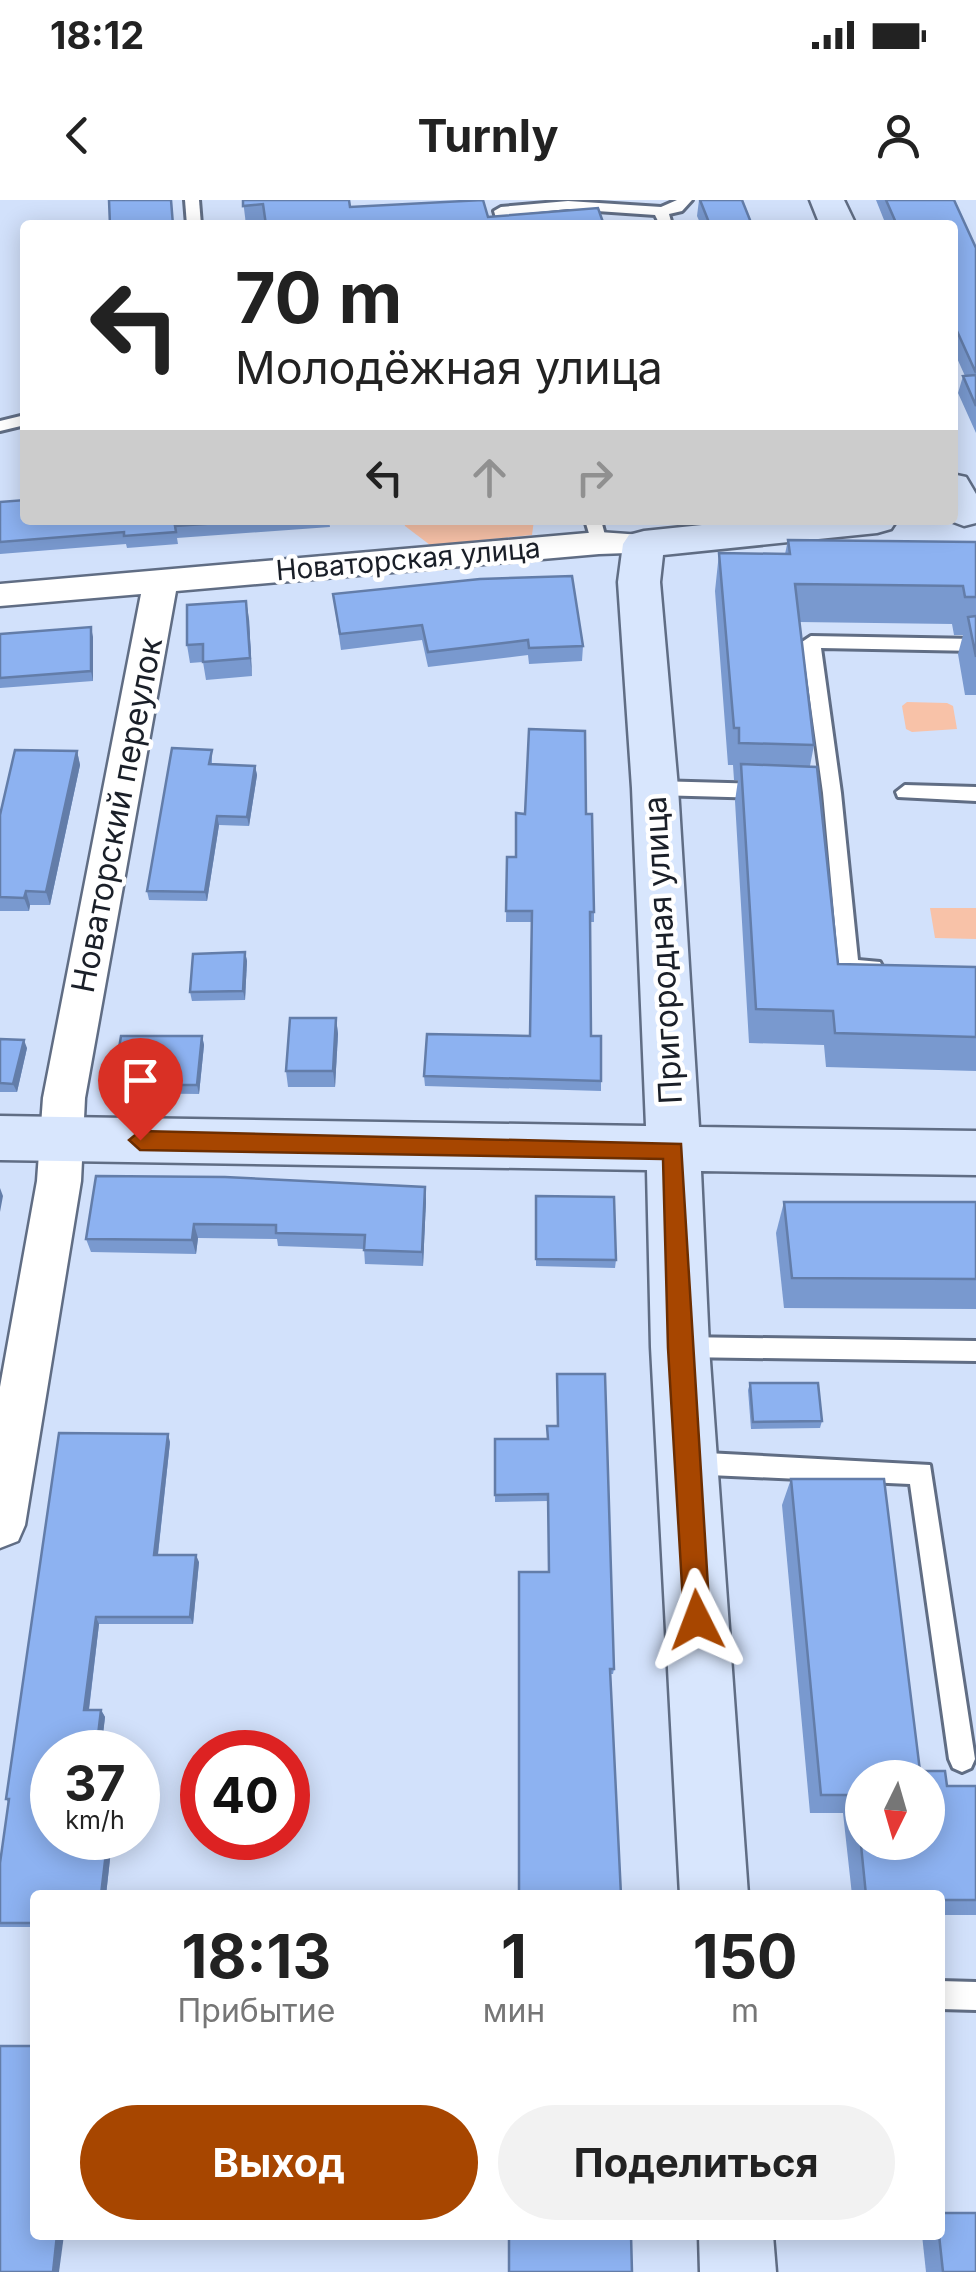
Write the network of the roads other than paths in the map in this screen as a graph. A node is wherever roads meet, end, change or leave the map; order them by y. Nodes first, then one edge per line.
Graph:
1 (685, 200) edge
2 (482, 212) edge
3 (503, 218) edge
4 (664, 218) edge
5 (764, 525) edge
6 (612, 536) edge
7 (161, 579) junction
8 (0, 595) edge
9 (976, 645) edge
10 (654, 788) junction
11 (813, 792) junction
12 (905, 792) dead end
13 (976, 794) edge
14 (885, 968) edge
15 (0, 1138) edge
16 (64, 1139) junction
17 (674, 1150) junction
18 (976, 1152) edge
19 (680, 1348) junction
20 (976, 1350) edge
21 (688, 1463) junction
22 (0, 1525) edge
23 (962, 1759) dead end
24 (714, 1890) edge
25 (945, 1995) edge
26 (976, 1996) edge
27 (736, 2240) edge
28 (738, 2272) edge

1 - 4 lane
2 - 3 lane
3 - 4 lane
5 - 6 street, Новаторская улица
6 - 7 street, Новаторская улица
6 - 10 street, Пригородная улица
7 - 8 street, Новаторская улица
7 - 16 street, Новаторский переулок
9 - 11 lane
10 - 11 lane
10 - 17 street, Пригородная улица
11 - 14 lane
12 - 13 lane
15 - 16 street
16 - 17 street
16 - 22 street, Новаторский переулок
17 - 18 street
17 - 19 street, Пригородная улица
19 - 20 lane
19 - 21 street, Пригородная улица
21 - 23 lane
21 - 24 street, Пригородная улица
25 - 26 lane
27 - 28 street

